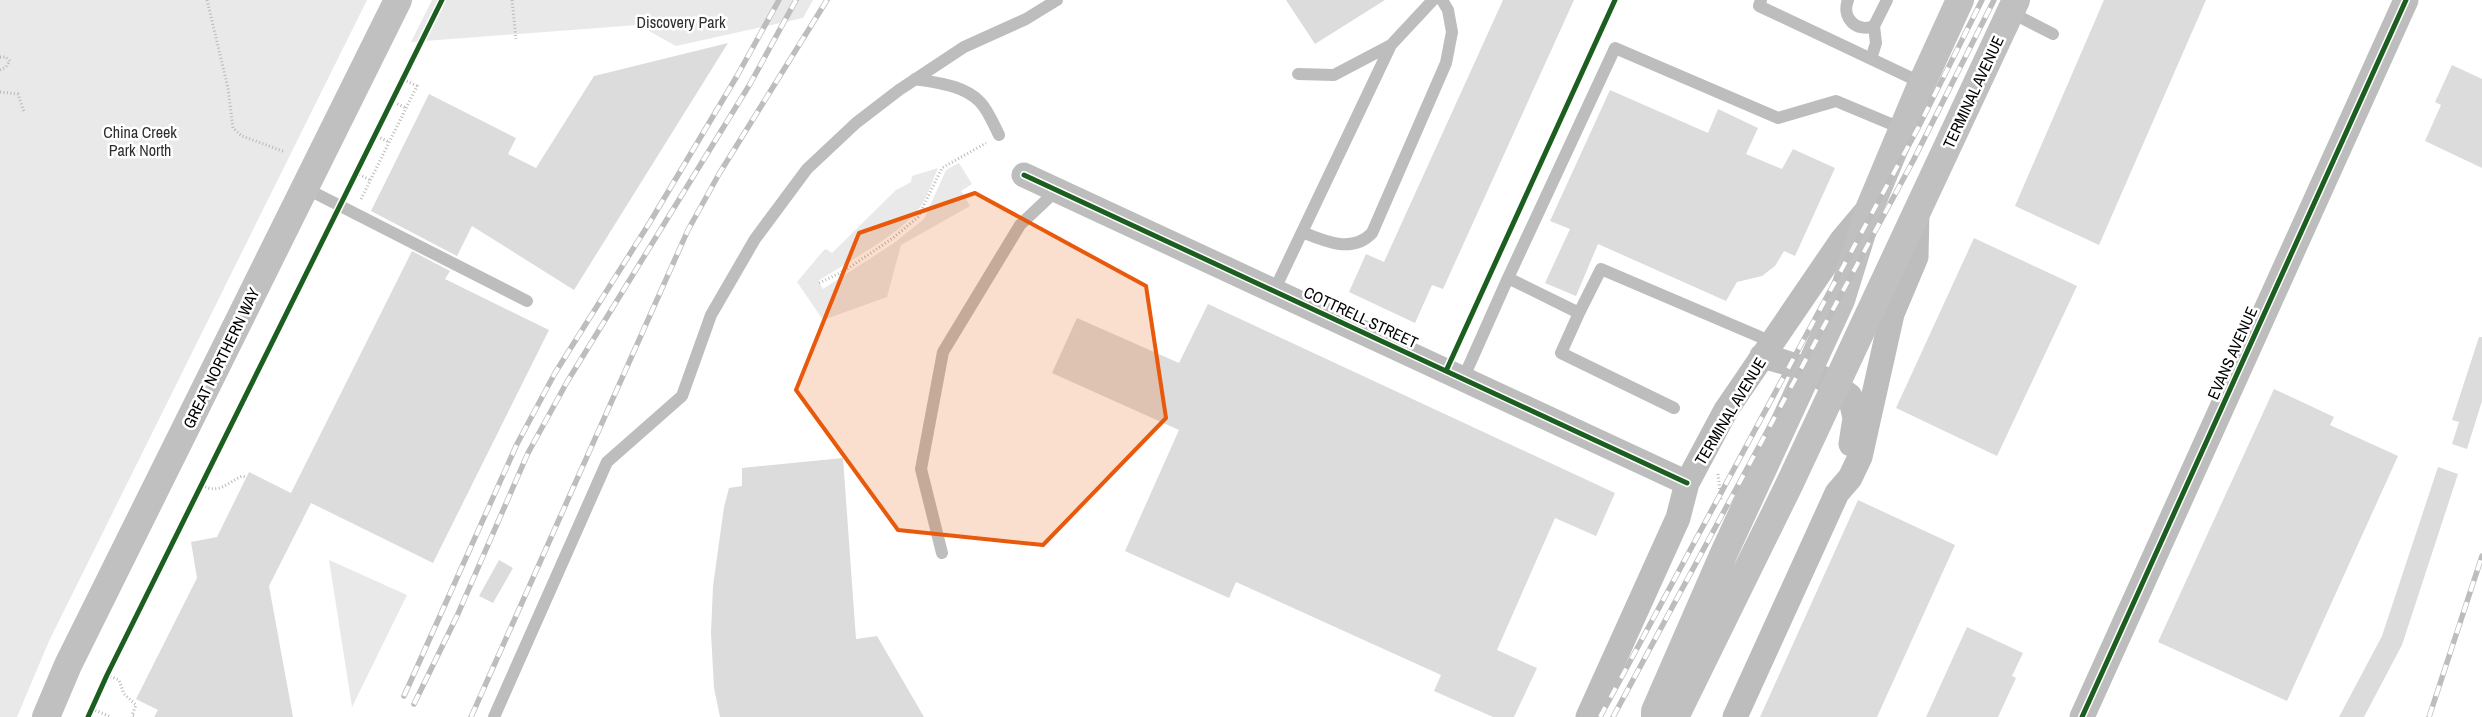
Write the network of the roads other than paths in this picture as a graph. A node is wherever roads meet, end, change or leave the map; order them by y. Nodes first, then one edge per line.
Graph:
1 (398, 0) edge
2 (1057, 0) edge
3 (1432, 0) edge
4 (1442, 0) edge
5 (1761, 0) edge
6 (1848, 0) edge
7 (1887, 0) edge
8 (1960, 0) edge
9 (2406, 0) edge
10 (2013, 6) edge
11 (1874, 26) junction
12 (2053, 34) dead end
13 (1391, 45) junction
14 (1871, 59) junction
15 (1298, 74) dead end
16 (915, 79) junction
17 (1922, 83) junction
18 (1903, 129) junction
19 (1000, 135) road end
20 (1024, 175) dead end
21 (305, 188) junction
22 (1057, 190) junction
23 (1870, 207) junction
24 (1917, 211) junction
25 (1302, 232) junction
26 (1508, 278) junction
27 (1274, 291) junction
28 (526, 302) dead end
29 (1579, 313) junction
30 (1767, 349) junction
31 (1809, 370) junction
32 (1462, 378) junction
33 (1835, 384) junction
34 (1674, 408) dead end
35 (1687, 483) junction
36 (1836, 493) junction
37 (942, 553) dead end
38 (46, 717) edge
39 (494, 717) edge
40 (1588, 717) edge
41 (1654, 717) edge
42 (1675, 717) edge
43 (1734, 717) edge
44 (2082, 717) edge

1 - 21 main road, GREAT NORTHERN WAY
2 - 16 lane
3 - 13 lane
4 - 25 lane
5 - 14 lane
6 - 11 lane
7 - 11 lane
8 - 17 main road, TERMINAL AVENUE
9 - 44 street, EVANS AVENUE
10 - 12 lane
10 - 24 main road, TERMINAL AVENUE
11 - 14 lane
13 - 15 lane
13 - 25 lane
14 - 17 lane
16 - 19 lane
16 - 39 lane
17 - 18 main road, TERMINAL AVENUE
18 - 23 main road, TERMINAL AVENUE
18 - 26 lane
20 - 22 street, COTTRELL STREET
21 - 28 lane
21 - 38 main road, GREAT NORTHERN WAY
22 - 27 street, COTTRELL STREET
22 - 37 lane
23 - 30 street, TERMINAL AVENUE
23 - 31 main road, TERMINAL AVENUE
24 - 33 main road, TERMINAL AVENUE
24 - 36 street, TERMINAL AVENUE
25 - 27 lane
26 - 29 lane
26 - 32 lane
27 - 32 street, COTTRELL STREET
29 - 30 lane
29 - 34 lane
30 - 31 street
30 - 35 street, TERMINAL AVENUE
31 - 33 street
31 - 41 main road, TERMINAL AVENUE
32 - 35 street, COTTRELL STREET
33 - 36 street
33 - 42 main road, TERMINAL AVENUE
35 - 40 street, TERMINAL AVENUE
36 - 43 street, TERMINAL AVENUE

